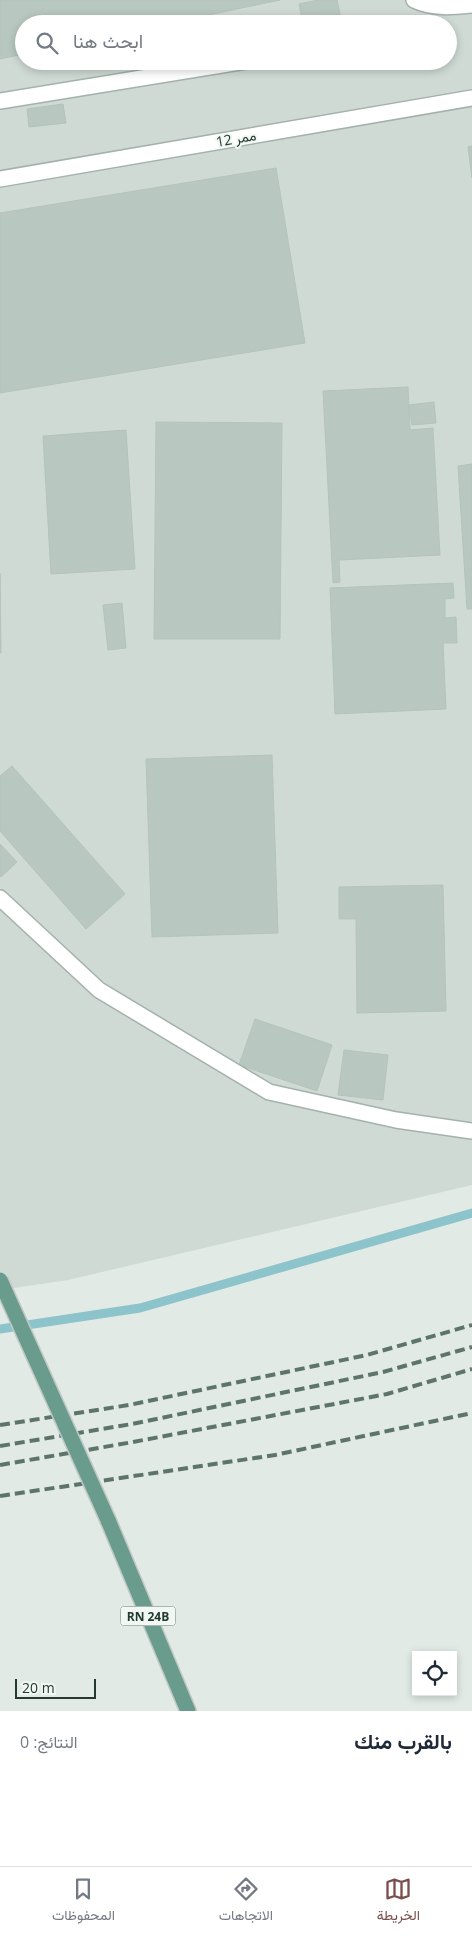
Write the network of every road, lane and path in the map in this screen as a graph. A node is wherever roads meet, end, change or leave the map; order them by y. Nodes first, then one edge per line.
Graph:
1 (414, 0) edge
2 (472, 5) edge
3 (191, 70) edge
4 (472, 98) edge
5 (0, 101) edge
6 (0, 179) edge
7 (0, 898) edge
8 (472, 1131) edge
9 (0, 1280) edge
10 (188, 1711) edge

1 - 2 lane
3 - 5 lane
4 - 6 lane, ممر 12
7 - 8 lane
9 - 10 main road, RN 24B, bridge

